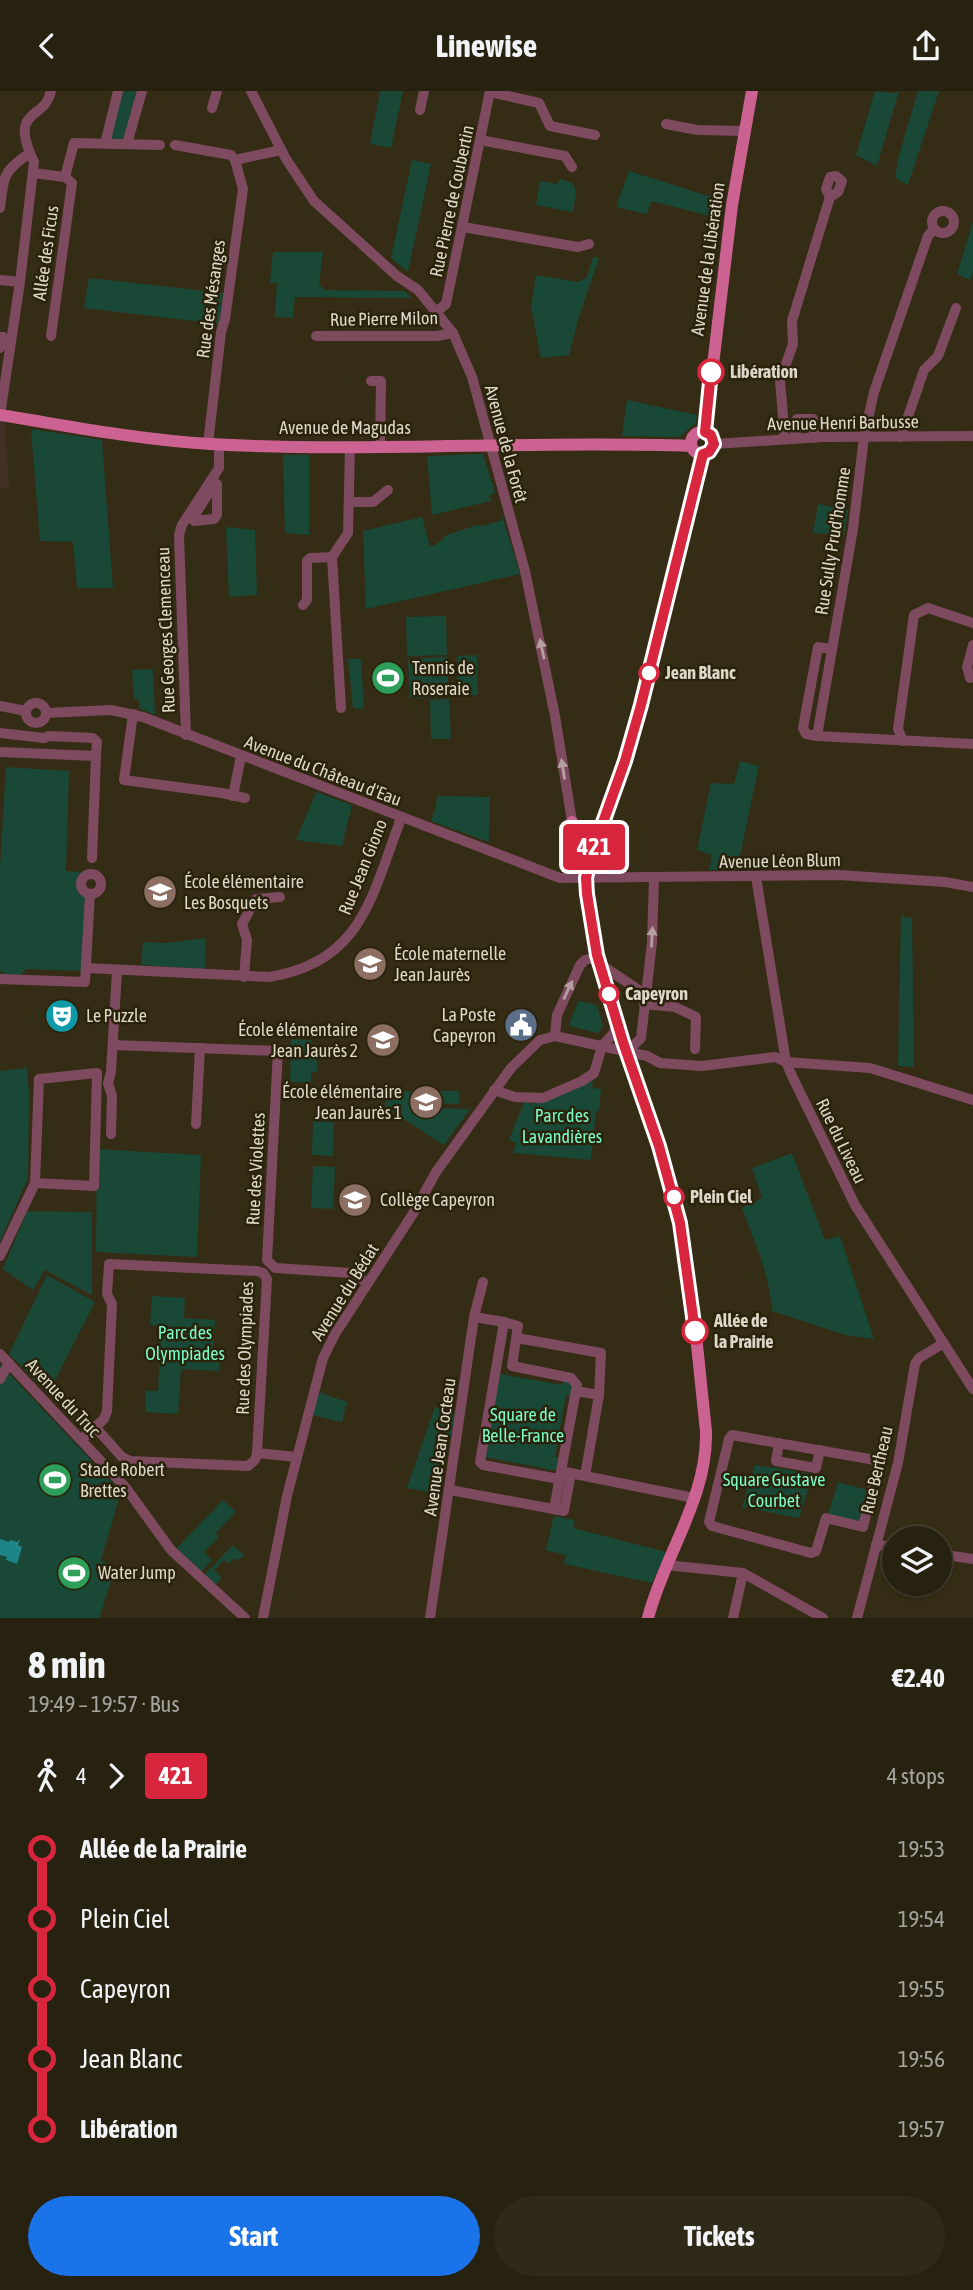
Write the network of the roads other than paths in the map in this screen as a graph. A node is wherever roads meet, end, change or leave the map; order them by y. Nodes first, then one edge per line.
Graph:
1 (51, 91) edge
2 (118, 91) edge
3 (142, 91) edge
4 (217, 91) edge
5 (251, 91) edge
6 (424, 91) edge
7 (752, 91) edge
8 (490, 92) edge
9 (212, 108) dead end
10 (420, 110) dead end
11 (666, 124) dead end
12 (744, 131) junction
13 (595, 135) dead end
14 (480, 140) junction
15 (105, 144) junction
16 (127, 144) junction
17 (160, 145) dead end
18 (175, 145) dead end
19 (281, 150) junction
20 (30, 153) junction
21 (235, 160) junction
22 (572, 167) dead end
23 (33, 173) junction
24 (65, 177) junction
25 (830, 197) dead end
26 (0, 208) edge
27 (463, 227) junction
28 (934, 229) dead end
29 (589, 244) dead end
30 (0, 280) edge
31 (20, 282) junction
32 (956, 308) dead end
33 (436, 312) junction
34 (453, 333) junction
35 (51, 335) dead end
36 (316, 335) dead end
37 (0, 337) edge
38 (0, 348) edge
39 (371, 381) dead end
40 (0, 415) edge
41 (705, 432) junction
42 (973, 436) edge
43 (864, 437) junction
44 (901, 437) junction
45 (814, 438) junction
46 (790, 439) junction
47 (214, 444) junction
48 (714, 444) junction
49 (350, 446) junction
50 (380, 446) junction
51 (491, 446) junction
52 (691, 446) junction
53 (702, 459) junction
54 (219, 468) junction
55 (388, 490) dead end
56 (349, 502) junction
57 (182, 525) junction
58 (332, 557) junction
59 (303, 604) dead end
60 (973, 623) edge
61 (973, 645) edge
62 (831, 649) junction
63 (970, 678) dead end
64 (0, 706) edge
65 (341, 708) dead end
66 (26, 711) junction
67 (46, 713) junction
68 (133, 714) junction
69 (36, 723) junction
70 (0, 733) edge
71 (186, 734) junction
72 (817, 736) junction
73 (36, 737) junction
74 (903, 741) junction
75 (973, 744) edge
76 (0, 752) edge
77 (36, 754) junction
78 (241, 756) junction
79 (96, 757) junction
80 (233, 796) junction
81 (245, 798) dead end
82 (400, 817) junction
83 (572, 822) junction
84 (600, 831) junction
85 (92, 858) dead end
86 (756, 877) junction
87 (586, 878) junction
88 (653, 879) junction
89 (973, 887) edge
90 (90, 894) dead end
91 (280, 897) dead end
92 (599, 960) junction
93 (86, 968) junction
94 (117, 971) junction
95 (244, 977) junction
96 (0, 979) edge
97 (645, 999) junction
98 (617, 1019) junction
99 (555, 1036) junction
100 (113, 1045) junction
101 (602, 1046) junction
102 (200, 1048) junction
103 (695, 1049) dead end
104 (627, 1052) junction
105 (786, 1062) junction
106 (494, 1090) junction
107 (973, 1100) edge
108 (196, 1124) dead end
109 (111, 1134) dead end
110 (35, 1184) junction
111 (0, 1256) edge
112 (483, 1282) dead end
113 (368, 1283) junction
114 (474, 1317) junction
115 (504, 1322) junction
116 (517, 1338) junction
117 (944, 1343) junction
118 (0, 1354) edge
119 (9, 1363) junction
120 (0, 1378) edge
121 (973, 1389) edge
122 (576, 1391) junction
123 (599, 1395) junction
124 (96, 1428) junction
125 (81, 1440) junction
126 (779, 1443) junction
127 (820, 1450) junction
128 (257, 1453) junction
129 (297, 1457) junction
130 (564, 1474) junction
131 (585, 1476) junction
132 (701, 1479) junction
133 (719, 1483) junction
134 (450, 1490) junction
135 (694, 1498) junction
136 (867, 1509) junction
137 (884, 1515) junction
138 (876, 1545) junction
139 (882, 1546) edge
140 (952, 1556) edge
141 (973, 1559) edge
142 (666, 1565) junction
143 (743, 1573) junction
144 (816, 1616) edge
145 (244, 1618) edge
146 (263, 1618) edge
147 (430, 1618) edge
148 (648, 1618) edge
149 (733, 1618) edge
150 (857, 1618) edge

1 - 20 street
2 - 15 street
3 - 16 street
4 - 9 street
5 - 19 street, Avenue de la Forêt
6 - 10 street
7 - 12 main road, Avenue de la Libération
8 - 13 street
8 - 14 street, Rue Pierre de Coubertin
11 - 12 street
12 - 41 main road, Avenue de la Libération
14 - 22 street
14 - 27 street, Rue Pierre de Coubertin
15 - 16 street
15 - 24 street
16 - 17 street
18 - 21 street
19 - 21 street
19 - 33 street, Avenue de la Forêt
20 - 23 street
20 - 26 street
21 - 47 street, Rue des Mésanges
23 - 24 street
23 - 31 street
24 - 35 street, Allée des Ficus
25 - 46 street
27 - 29 street
27 - 33 street, Rue Pierre de Coubertin
28 - 43 street, Rue Sully Prud'homme
30 - 31 street
31 - 40 street
32 - 44 street
33 - 34 street, Avenue de la Forêt
34 - 36 street, Rue Pierre Milon
34 - 51 street, Avenue de la Forêt
37 - 38 street
39 - 50 street
40 - 47 main road, Avenue de Magudas
41 - 48 main road
41 - 52 main road
42 - 44 street, Avenue Henri Barbusse
43 - 44 street, Avenue Henri Barbusse
43 - 45 street, Avenue Henri Barbusse
43 - 62 street, Rue Sully Prud'homme
45 - 46 street, Avenue Henri Barbusse
45 - 46 street
46 - 48 street, Avenue Henri Barbusse
47 - 49 main road, Avenue de Magudas
47 - 54 street, Rue Georges Clemenceau
48 - 53 main road
49 - 50 main road, Avenue de Magudas
49 - 56 street
50 - 51 main road, Avenue de Magudas
51 - 52 main road, Avenue de Magudas
83 -> 51 street, Avenue de la Forêt
52 - 53 main road
53 - 84 main road
54 - 57 street, Rue Georges Clemenceau
54 - 57 street, Rue Georges Clemenceau
55 - 56 street
56 - 58 street
57 - 71 street, Rue Georges Clemenceau
58 - 59 street
58 - 65 street
60 - 74 street
61 - 63 street
62 - 72 street, Rue Sully Prud'homme
62 - 72 street
64 - 66 street, Avenue du Château d'Eau
66 - 67 street, Avenue du Château d'Eau
66 - 69 street
67 - 68 street, Avenue du Château d'Eau
67 - 69 street
68 - 71 street, Avenue du Château d'Eau
68 - 80 street
69 - 73 street
70 - 73 street
71 - 78 street, Avenue du Château d'Eau
72 - 74 street
73 - 77 street
73 - 79 street
74 - 75 street
76 - 77 street
77 - 79 street
78 - 80 street
78 - 82 street, Avenue du Château d'Eau
79 - 85 street
80 - 81 street
82 - 87 street, Avenue du Château d'Eau
82 - 95 street, Rue Jean Giono
83 - 84 main road
83 - 87 street, Avenue de la Forêt
84 - 87 main road
86 - 88 street, Avenue Léon Blum
86 - 89 street, Avenue Léon Blum
86 - 105 street, Rue du Liveau
87 - 88 street, Avenue Léon Blum
87 - 92 main road
97 -> 88 street
90 - 93 street
91 - 95 street
92 - 97 street
92 - 98 main road
99 -> 92 street
93 - 94 street, Rue Jean Giono
93 - 96 street
94 - 95 street, Rue Jean Giono
94 - 100 street
97 - 103 street
97 - 104 street
98 - 101 street
98 - 104 main road
99 - 101 street
99 - 106 street, Avenue du Bédat
100 - 102 street
100 - 109 street
101 - 104 street
101 - 106 street
102 - 108 street
102 - 113 street, Rue des Violettes
104 - 105 street
104 - 132 main road
105 - 107 street
105 - 117 street, Rue du Liveau
106 - 113 street, Avenue du Bédat
110 - 110 street
110 - 111 street
112 - 114 street, Avenue Jean Cocteau
113 - 129 street, Avenue du Bédat
114 - 115 street
114 - 134 street, Avenue Jean Cocteau
115 - 116 street
115 - 130 street
116 - 122 street
116 - 123 street
117 - 121 street, Rue du Liveau
117 - 137 street, Rue Bertheau
118 - 119 street, Avenue du Truc
119 - 120 street
119 - 125 street, Avenue du Truc
122 - 123 street
122 - 130 street
123 - 131 street
124 - 125 street
124 - 128 street
124 - 128 street, Rue des Olympiades
125 - 145 street, Avenue du Truc
126 - 127 street
126 - 127 street
126 - 133 street
127 - 136 street
128 - 129 street
129 - 146 street, Avenue du Bédat
130 - 131 street
130 - 134 street
131 - 135 street
132 - 133 street
132 - 135 main road
133 - 136 street
134 - 147 street, Avenue Jean Cocteau
135 - 142 main road
136 - 137 street
137 - 138 street, Rue Bertheau
138 - 139 street
138 - 150 street, Rue Bertheau
140 - 141 street
142 - 143 street
142 - 148 main road
143 - 144 street
143 - 149 street

